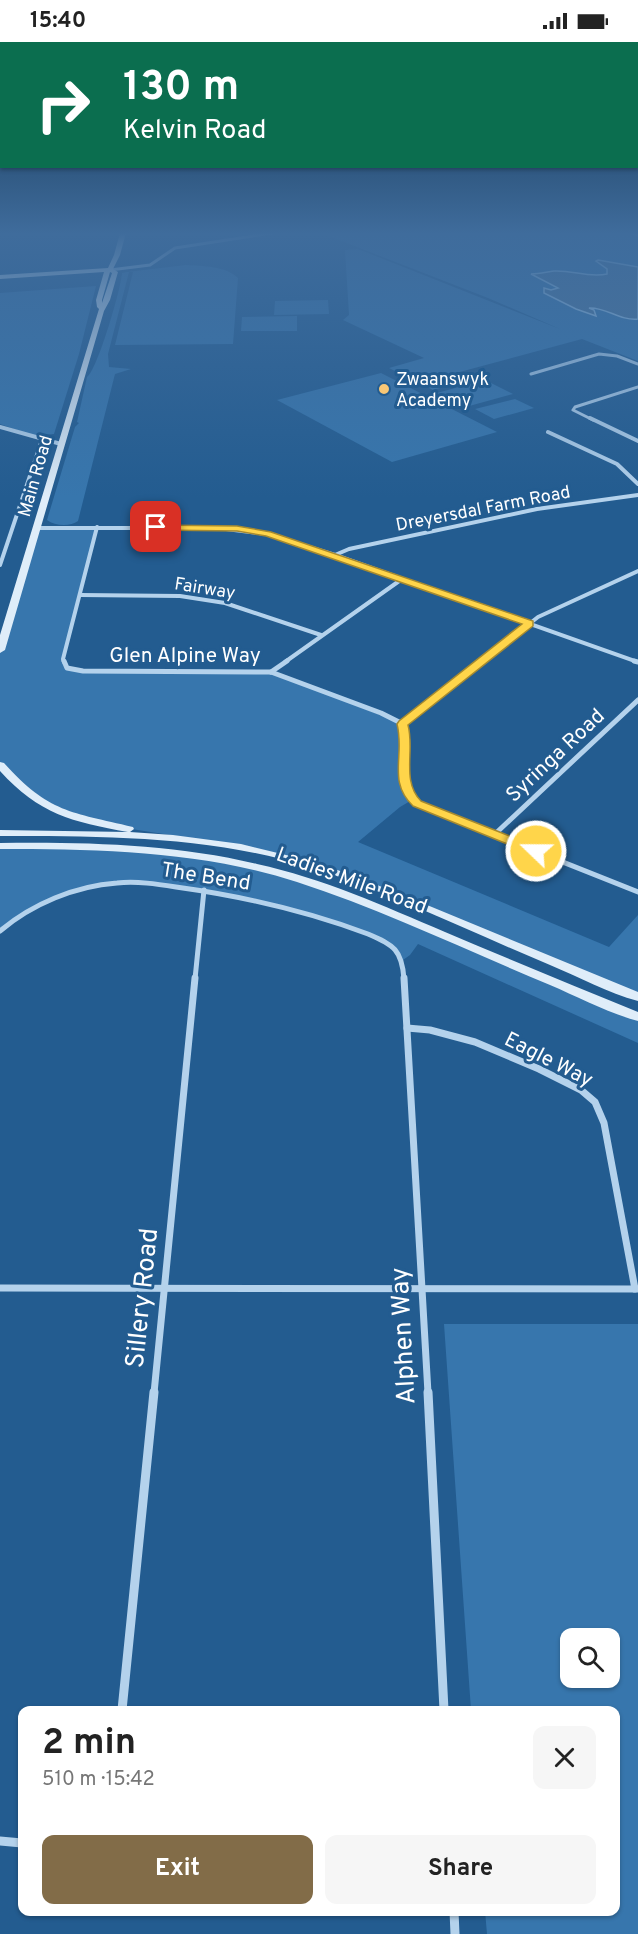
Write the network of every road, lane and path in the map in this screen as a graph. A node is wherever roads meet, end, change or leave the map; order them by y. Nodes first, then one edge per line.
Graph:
1 (97, 321) edge
2 (638, 364) edge
3 (531, 374) dead end
4 (638, 387) edge
5 (0, 427) edge
6 (548, 432) dead end
7 (637, 439) edge
8 (42, 440) junction
9 (61, 444) junction
10 (638, 484) edge
11 (638, 495) edge
12 (97, 527) junction
13 (37, 528) junction
14 (0, 539) edge
15 (8, 539) junction
16 (335, 555) junction
17 (0, 565) edge
18 (638, 571) edge
19 (402, 579) junction
20 (80, 595) junction
21 (4, 623) edge
22 (529, 623) junction
23 (321, 635) junction
24 (0, 650) edge
25 (638, 662) edge
26 (271, 672) junction
27 (638, 700) edge
28 (403, 724) junction
29 (0, 765) edge
30 (0, 833) edge
31 (495, 834) junction
32 (205, 841) junction
33 (0, 846) edge
34 (204, 890) junction
35 (638, 892) edge
36 (0, 931) edge
37 (403, 960) joint
38 (638, 998) edge
39 (638, 1017) edge
40 (407, 1028) junction
41 (0, 1288) edge
42 (163, 1288) junction
43 (637, 1289) edge
44 (422, 1290) junction
45 (122, 1706) edge
46 (444, 1706) edge
47 (0, 1841) edge
48 (18, 1843) edge
49 (454, 1916) edge
50 (454, 1934) edge

1 - 9 main road, Main Road
2 - 3 street
4 - 7 street
5 - 8 street
6 - 10 street
8 - 9 street
8 - 15 street
9 - 13 main road, Main Road
11 - 16 street, Dreyersdal Farm Road
12 - 13 street
12 - 16 street
12 - 20 street, Glen Alpine Way
13 - 21 main road, Main Road
14 - 15 street
15 - 17 street
16 - 19 street
18 - 22 street
19 - 22 street
19 - 23 street
20 - 23 street, Fairway
20 - 26 street, Glen Alpine Way
21 - 24 main road, Main Road
22 - 25 street
22 - 28 street
23 - 26 street
26 - 28 street, Glen Alpine Way
27 - 31 street, Syringa Road
28 - 31 street
29 - 32 main road
30 - 32 main road, Ladies Mile Road
31 - 35 street
32 - 38 main road, Ladies Mile Road
33 - 39 main road, Ladies Mile Road
34 - 36 street, The Bend
34 - 37 street, The Bend
34 - 42 street, Sillery Road
37 - 40 street, Alphen Way
40 - 43 street, Eagle Way
40 - 44 street, Alphen Way
41 - 42 street
42 - 44 street
42 - 45 street, Sillery Road
43 - 44 street
44 - 46 street, Alphen Way
47 - 48 street
49 - 50 street

